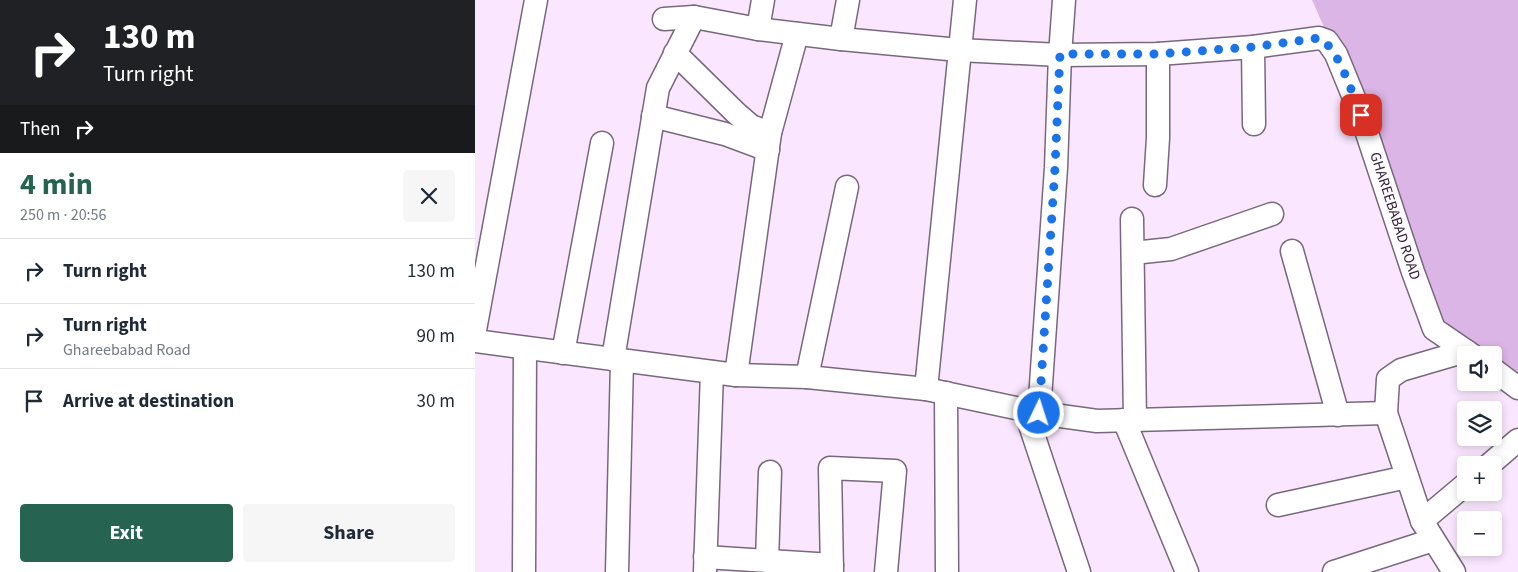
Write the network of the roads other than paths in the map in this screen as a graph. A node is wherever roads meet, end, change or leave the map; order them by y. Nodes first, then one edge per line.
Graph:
1 (535, 0) edge
2 (763, 0) edge
3 (848, 0) edge
4 (965, 0) edge
5 (1064, 0) edge
6 (694, 17) junction
7 (665, 19) dead end
8 (758, 29) junction
9 (797, 34) junction
10 (841, 39) junction
11 (1253, 47) junction
12 (959, 50) junction
13 (675, 53) junction
14 (1060, 54) junction
15 (1158, 54) junction
16 (653, 116) junction
17 (1254, 124) dead end
18 (769, 141) junction
19 (602, 143) dead end
20 (1155, 185) dead end
21 (847, 187) dead end
22 (1272, 214) dead end
23 (1132, 219) dead end
24 (1292, 250) dead end
25 (1133, 253) junction
26 (475, 330) edge
27 (475, 342) edge
28 (1459, 346) edge
29 (525, 348) junction
30 (563, 353) junction
31 (1457, 356) edge
32 (617, 360) junction
33 (712, 372) junction
34 (736, 375) junction
35 (1502, 376) edge
36 (807, 377) junction
37 (1518, 388) edge
38 (936, 391) junction
39 (1032, 412) junction
40 (1386, 413) junction
41 (1338, 415) junction
42 (1130, 420) junction
43 (1518, 440) edge
44 (1499, 456) edge
45 (771, 472) dead end
46 (1407, 477) junction
47 (1457, 491) edge
48 (1278, 504) dead end
49 (1422, 520) junction
50 (1433, 540) junction
51 (767, 561) junction
52 (705, 565) edge
53 (832, 569) edge
54 (524, 572) edge
55 (617, 572) edge
56 (886, 572) edge
57 (947, 572) edge
58 (1079, 572) edge
59 (1187, 572) edge
60 (1334, 572) edge
61 (1454, 572) edge

1 - 26 street
2 - 8 street
3 - 10 street
4 - 12 street
5 - 14 street
6 - 7 street
6 - 8 street
6 - 13 street
8 - 9 street
9 - 10 street
9 - 18 street
10 - 12 street
11 - 15 street
11 - 17 street
11 - 28 street, GHAREEBABAD ROAD
12 - 14 street
12 - 38 street
13 - 16 street
13 - 18 street
14 - 15 street
14 - 39 street
15 - 20 street
16 - 18 street
16 - 32 street
18 - 34 street
19 - 30 street
21 - 36 street
22 - 25 street
23 - 25 street
24 - 41 street
25 - 42 street
27 - 29 street
29 - 30 street
29 - 54 street
30 - 32 street
31 - 40 street
32 - 33 street
32 - 55 street
33 - 34 street
33 - 52 street
34 - 36 street
35 - 37 street
36 - 38 street
38 - 39 street
38 - 57 street
39 - 42 street
39 - 58 street
40 - 41 street
40 - 46 street
41 - 42 street
42 - 59 street
43 - 44 street
45 - 51 street
46 - 48 street
46 - 49 street
47 - 49 street
49 - 50 street
50 - 60 street
50 - 61 street
51 - 52 street
51 - 53 street
53 - 56 street

